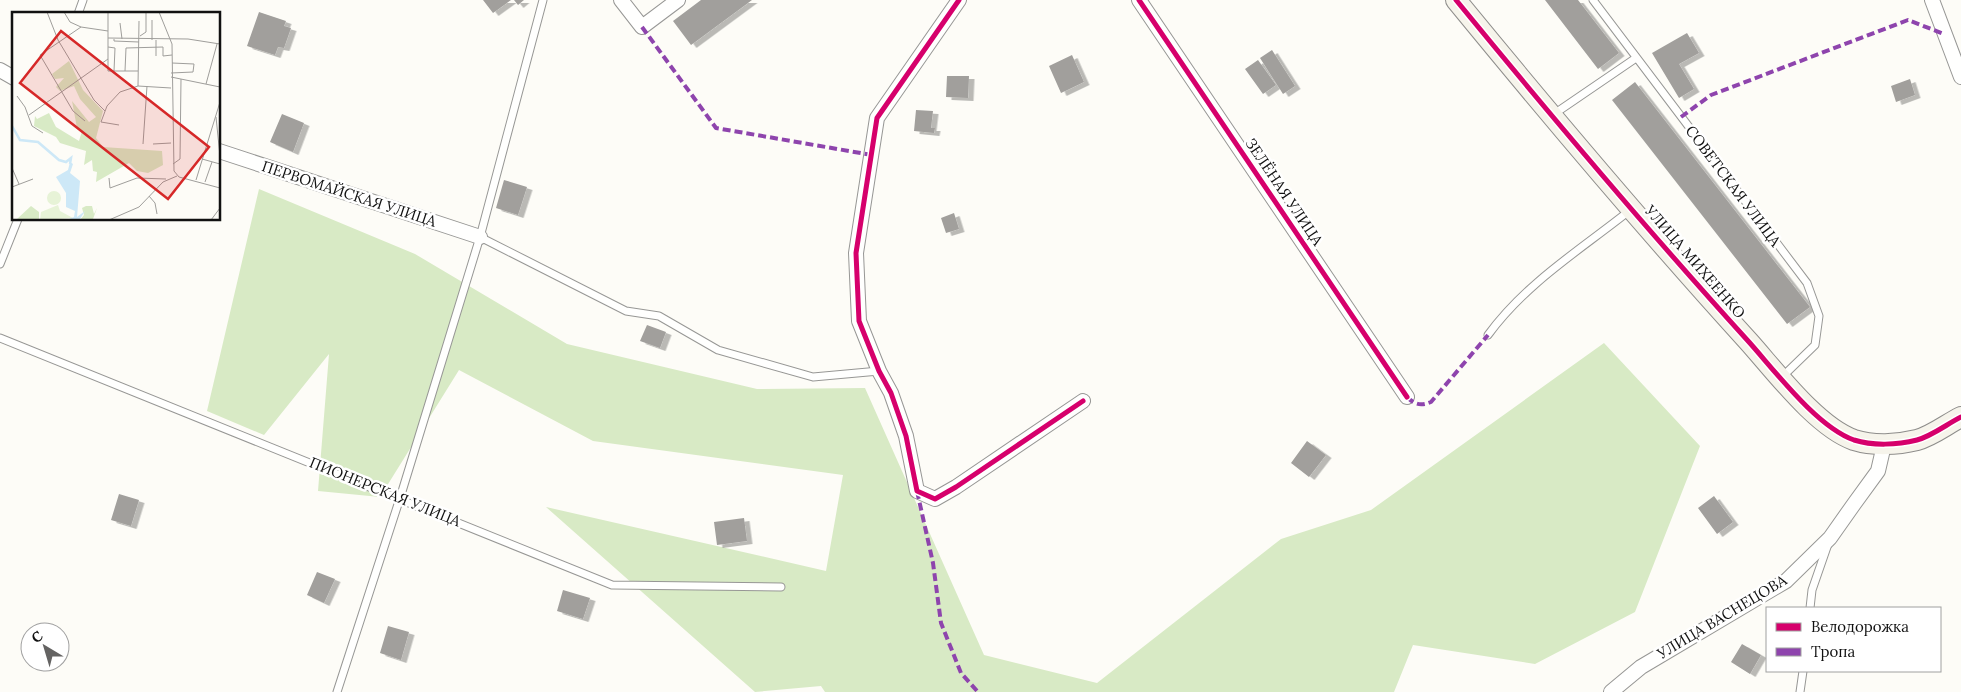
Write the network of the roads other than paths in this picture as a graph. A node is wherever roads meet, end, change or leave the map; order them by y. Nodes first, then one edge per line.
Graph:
1 (83, 0) edge
2 (543, 0) edge
3 (621, 0) edge
4 (678, 0) edge
5 (959, 0) edge
6 (1139, 0) edge
7 (1456, 0) edge
8 (1593, 0) edge
9 (1932, 0) edge
10 (79, 12) edge
11 (1636, 58) junction
12 (0, 70) edge
13 (12, 77) edge
14 (1961, 78) edge
15 (1551, 116) junction
16 (220, 151) edge
17 (1632, 209) junction
18 (18, 220) edge
19 (480, 236) junction
20 (0, 264) edge
21 (1488, 334) dead end
22 (0, 338) edge
23 (879, 371) junction
24 (1781, 377) junction
25 (1408, 397) dead end
26 (1083, 401) dead end
27 (1961, 417) edge
28 (1884, 445) junction
29 (400, 498) junction
30 (1830, 538) junction
31 (782, 587) dead end
32 (1810, 607) edge
33 (1803, 672) edge
34 (337, 692) edge
35 (1611, 692) edge
36 (1800, 692) edge

1 - 10 lane
2 - 19 lane
3 - 4 street
5 - 23 street
6 - 25 street, ЗЕЛЁНАЯ УЛИЦА
7 - 15 street, УЛИЦА МИХЕЕНКО
8 - 11 lane, СОВЕТСКАЯ УЛИЦА
9 - 14 street
11 - 15 lane
11 - 24 lane, СОВЕТСКАЯ УЛИЦА
12 - 13 street
15 - 17 street, УЛИЦА МИХЕЕНКО
16 - 19 street, ПЕРВОМАЙСКАЯ УЛИЦА
17 - 21 lane
17 - 24 street, УЛИЦА МИХЕЕНКО
18 - 20 lane
19 - 23 lane
19 - 29 lane
22 - 29 lane, ПИОНЕРСКАЯ УЛИЦА
23 - 26 street
24 - 28 street, УЛИЦА МИХЕЕНКО
27 - 28 street, УЛИЦА МИХЕЕНКО
28 - 30 street, УЛИЦА ВАСНЕЦОВА
29 - 31 lane, ПИОНЕРСКАЯ УЛИЦА
29 - 34 lane
30 - 32 lane
30 - 35 street, УЛИЦА ВАСНЕЦОВА
33 - 36 lane

